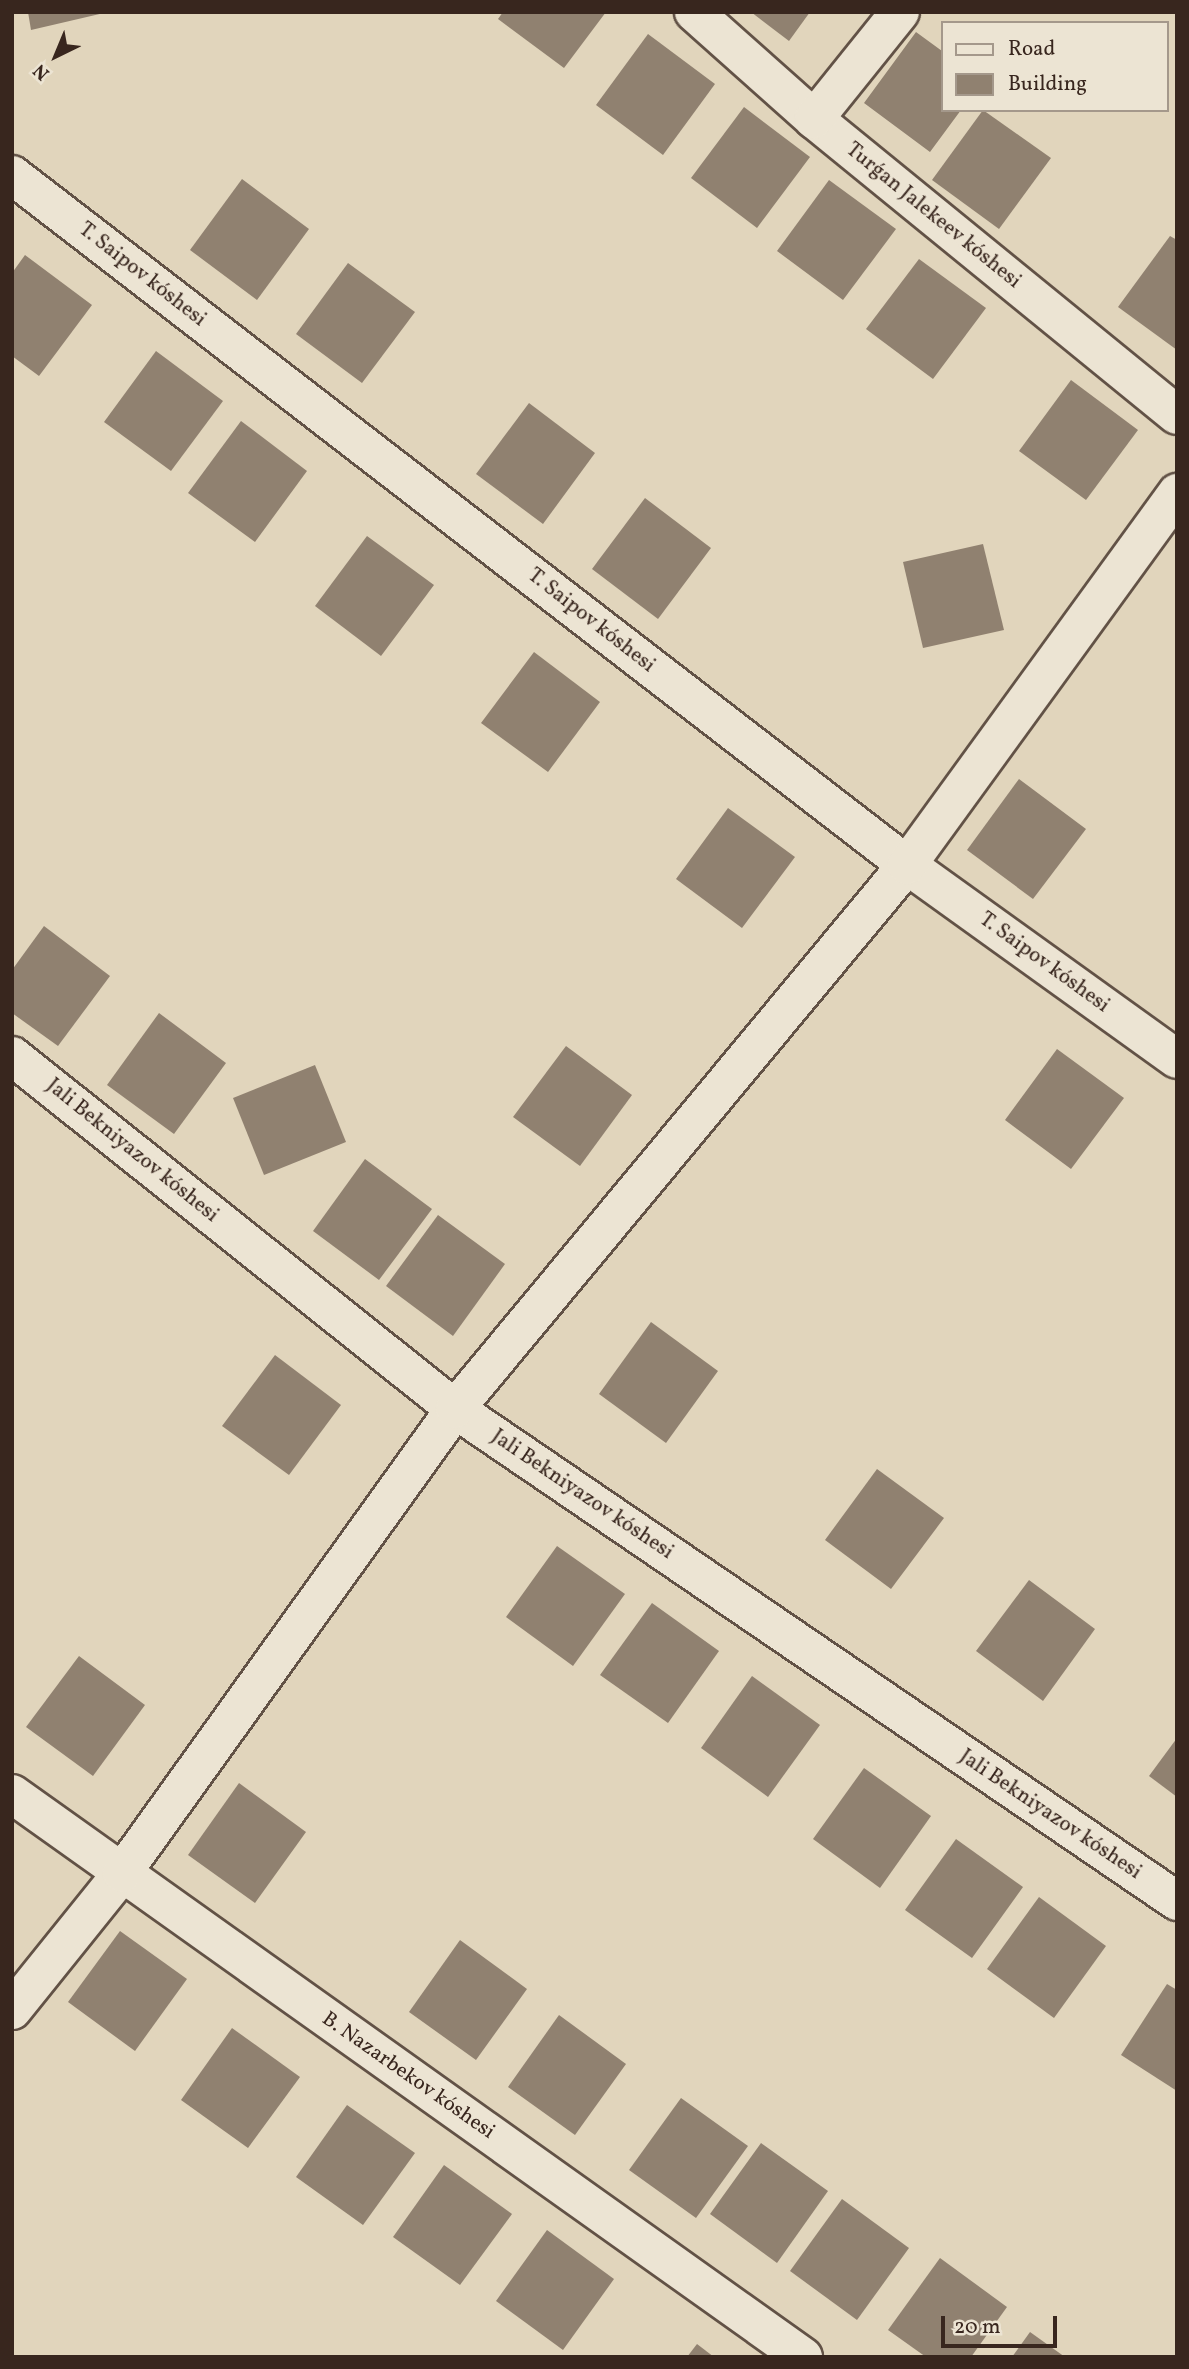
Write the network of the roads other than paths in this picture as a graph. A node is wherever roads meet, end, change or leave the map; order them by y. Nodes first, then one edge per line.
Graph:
1 (694, 12) edge
2 (900, 12) edge
3 (814, 118) junction
4 (12, 175) edge
5 (1177, 415) edge
6 (1177, 493) edge
7 (907, 865) junction
8 (12, 1056) edge
9 (1177, 1059) edge
10 (455, 1409) junction
11 (12, 1794) edge
12 (122, 1872) junction
13 (1177, 1901) edge
14 (12, 2010) edge
15 (803, 2357) edge

1 - 3 street, Turǵan Jalekeev kóshesi
2 - 3 street
3 - 5 street, Turǵan Jalekeev kóshesi
4 - 7 street, T. Saipov kóshesi
6 - 7 street
7 - 9 street, T. Saipov kóshesi
7 - 10 street
8 - 10 street, Jali Bekniyazov kóshesi
10 - 12 street
10 - 13 street, Jali Bekniyazov kóshesi
11 - 12 street, B. Nazarbekov kóshesi
12 - 14 street
12 - 15 street, B. Nazarbekov kóshesi

